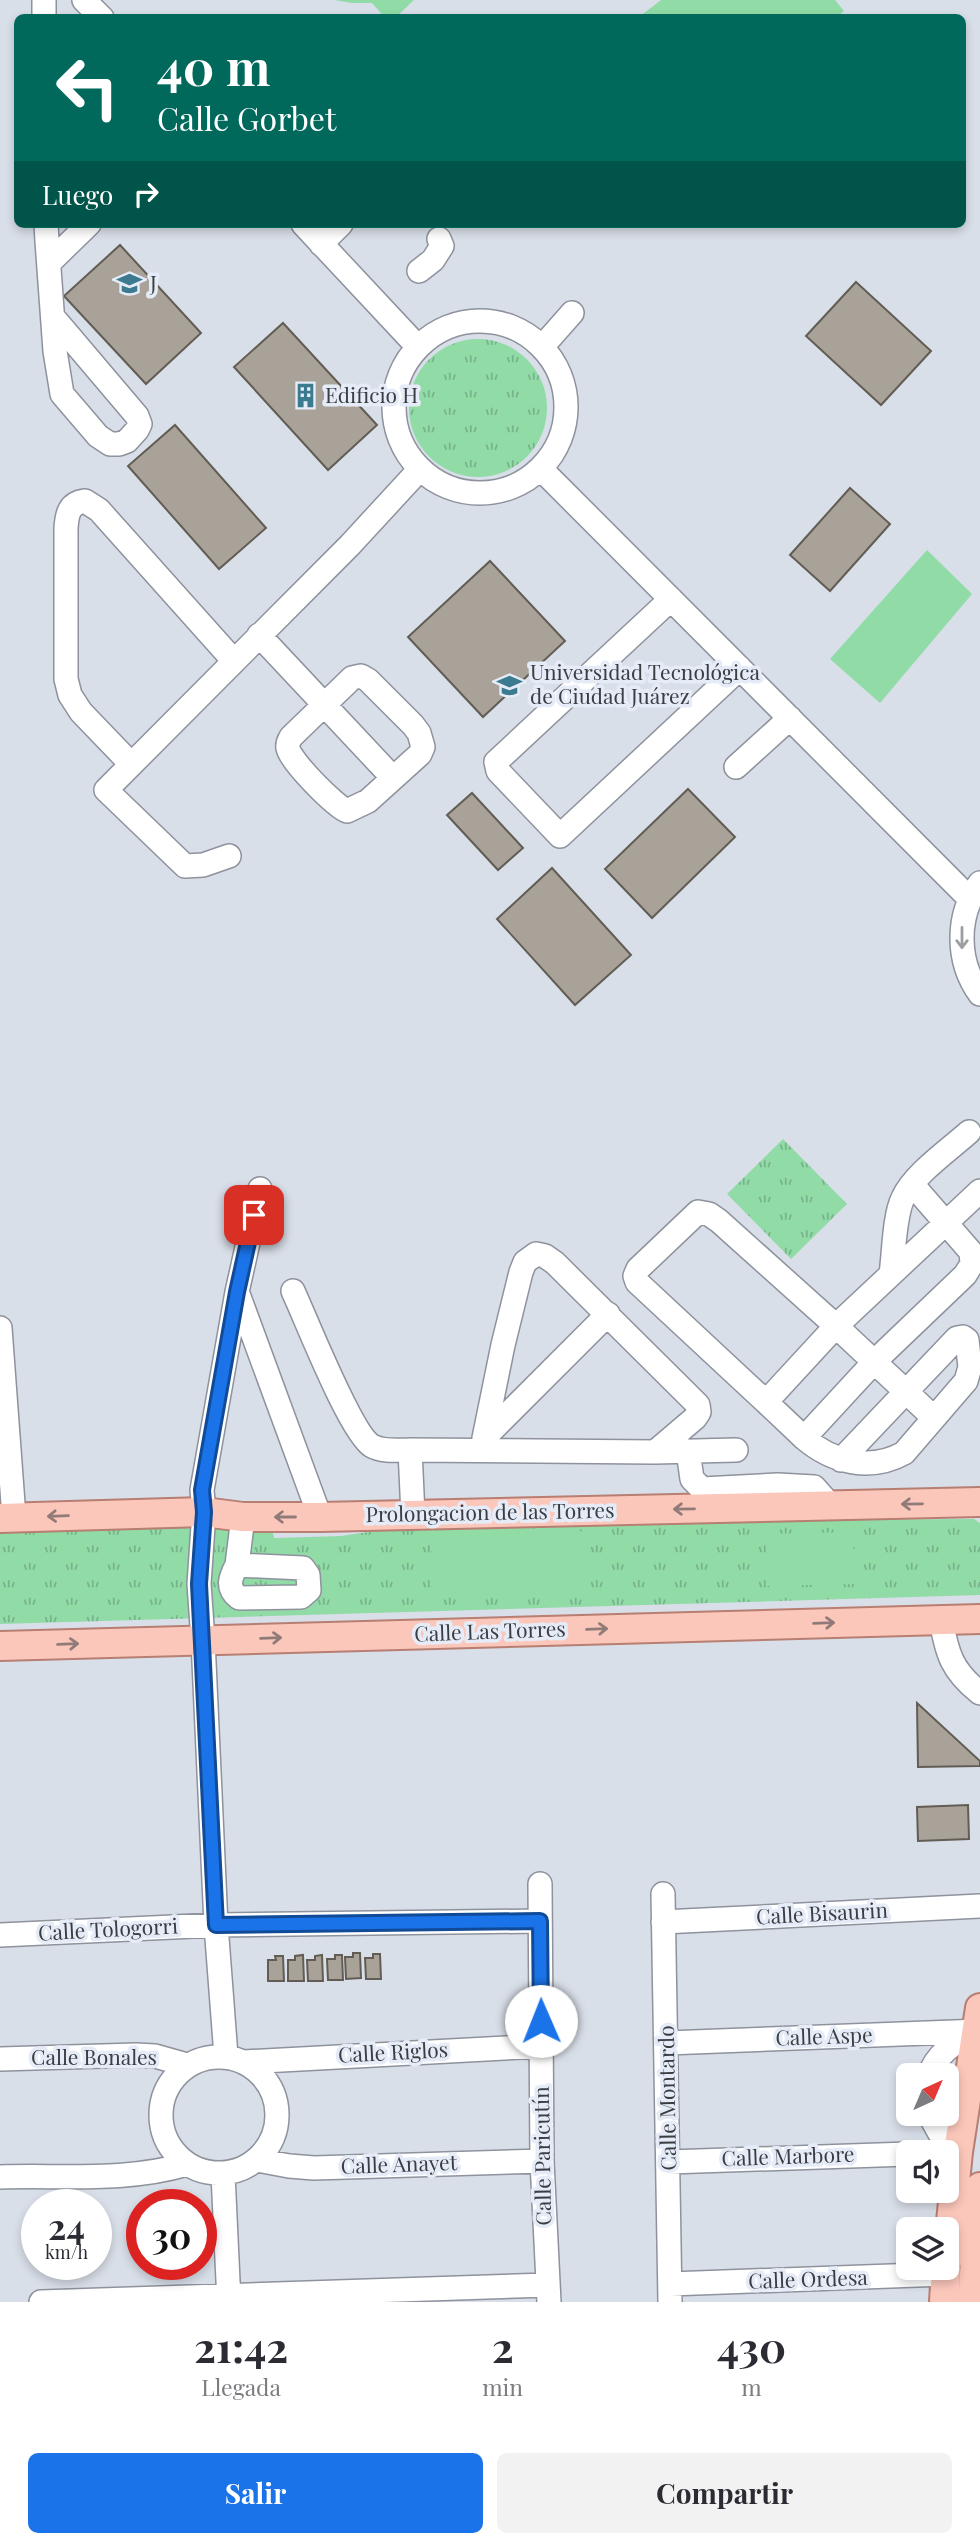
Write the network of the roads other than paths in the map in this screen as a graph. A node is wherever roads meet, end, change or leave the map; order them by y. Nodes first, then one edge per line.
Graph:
1 (84, 0) edge
2 (98, 14) edge
3 (46, 228) edge
4 (85, 228) edge
5 (307, 228) edge
6 (337, 228) edge
7 (439, 239) dead end
8 (321, 244) junction
9 (49, 262) junction
10 (419, 271) dead end
11 (572, 313) dead end
12 (53, 317) junction
13 (542, 346) junction
14 (418, 347) junction
15 (541, 469) junction
16 (420, 470) junction
17 (671, 599) junction
18 (259, 635) junction
19 (234, 660) junction
20 (740, 668) junction
21 (324, 705) junction
22 (790, 718) junction
23 (131, 765) junction
24 (736, 767) dead end
25 (393, 778) junction
26 (229, 856) dead end
27 (974, 891) edge
28 (980, 994) edge
29 (969, 1132) dead end
30 (912, 1184) junction
31 (260, 1189) dead end
32 (980, 1191) edge
33 (947, 1222) junction
34 (891, 1274) junction
35 (237, 1292) junction
36 (293, 1292) dead end
37 (608, 1314) junction
38 (836, 1326) junction
39 (0, 1328) edge
40 (875, 1361) junction
41 (906, 1391) junction
42 (766, 1402) junction
43 (933, 1417) junction
44 (804, 1438) junction
45 (478, 1444) junction
46 (410, 1450) junction
47 (737, 1450) dead end
48 (688, 1451) junction
49 (655, 1452) junction
50 (841, 1460) junction
51 (980, 1502) edge
52 (830, 1506) junction
53 (204, 1512) junction
54 (413, 1515) junction
55 (243, 1517) junction
56 (320, 1517) junction
57 (7, 1518) edge
58 (199, 1584) junction
59 (980, 1619) edge
60 (941, 1620) junction
61 (203, 1640) junction
62 (0, 1646) edge
63 (980, 1693) edge
64 (540, 1884) dead end
65 (663, 1894) dead end
66 (980, 1906) edge
67 (540, 1921) junction
68 (663, 1922) junction
69 (216, 1925) junction
70 (0, 1935) edge
71 (979, 2023) edge
72 (667, 2043) junction
73 (541, 2046) junction
74 (0, 2059) edge
75 (235, 2059) junction
76 (935, 2063) edge
77 (187, 2065) junction
78 (936, 2126) edge
79 (961, 2153) edge
80 (896, 2154) edge
81 (257, 2160) junction
82 (542, 2161) junction
83 (668, 2162) junction
84 (187, 2164) junction
85 (223, 2174) junction
86 (0, 2177) edge
87 (980, 2188) edge
88 (958, 2217) edge
89 (959, 2264) edge
90 (896, 2279) edge
91 (959, 2280) edge
92 (670, 2293) edge
93 (548, 2294) edge
94 (229, 2300) edge
95 (41, 2302) edge
96 (972, 2302) edge

1 - 2 street
3 - 9 street
4 - 9 street
5 - 8 street
6 - 8 street
7 - 10 street
8 - 14 street
9 - 12 street
11 - 13 street
12 - 12 street
13 - 14 street
13 - 15 street
14 - 16 street
15 - 16 street
15 - 17 street
16 - 18 street
17 - 20 street
17 - 20 street
18 - 19 street
18 - 21 street
19 - 23 street
19 - 23 street
20 - 22 street
21 - 25 street
21 - 25 street
21 - 25 street
22 - 24 street
22 - 27 street
23 - 26 street
27 -> 28 street
29 - 30 street
30 - 33 street
30 - 34 street
31 - 35 street
32 - 33 street
33 - 34 street
33 - 40 street
34 - 38 street
35 - 53 street
35 - 56 street
36 - 46 street
37 - 45 street
37 - 45 street
37 - 49 street
38 - 40 street
38 - 42 street
38 - 42 street
39 - 57 street
40 - 41 street
40 - 44 street
41 - 43 street
41 - 43 street
41 - 50 street
42 - 44 street
43 - 50 street
44 - 50 street
45 - 46 street
45 - 49 street
46 - 54 street
47 - 48 street
48 - 49 street
48 - 52 street
51 -> 52 main road, Prolongacion de las Torres
52 -> 54 main road, Prolongacion de las Torres
53 - 55 main road, Prolongacion de las Torres
53 -> 57 main road, Prolongacion de las Torres
53 - 58 street
54 - 56 main road, Prolongacion de las Torres
56 -> 55 main road, Prolongacion de las Torres
55 - 58 street
58 - 61 street
59 - 60 main road, Calle Las Torres
61 -> 60 main road, Calle Las Torres
60 - 63 street
62 -> 61 main road, Calle Las Torres
61 - 69 street
64 - 67 street, Calle Paricutín
65 - 68 street, Calle Montardo
66 - 68 street, Calle Bisaurin
67 - 69 street, Calle Tologorri
67 - 73 street, Calle Paricutín
68 - 72 street, Calle Montardo
69 - 70 street, Calle Tologorri
69 - 75 street
71 - 72 street, Calle Aspe
71 - 76 street
71 - 79 main road
72 - 83 street, Calle Montardo
73 - 75 street, Calle Riglos
73 - 82 street, Calle Paricutín
74 - 77 street, Calle Bonales
75 - 77 street
75 - 81 street
77 - 84 street
78 - 79 street
79 - 88 main road
80 - 83 street, Calle Marbore
81 - 82 street, Calle Anayet
81 - 85 street
82 - 93 street, Calle Paricutín
83 - 92 street, Calle Montardo
84 - 85 street
84 - 86 street
85 - 94 street
87 - 89 main road
90 - 92 street, Calle Ordesa
91 - 96 main road
93 - 94 street
94 - 95 street

